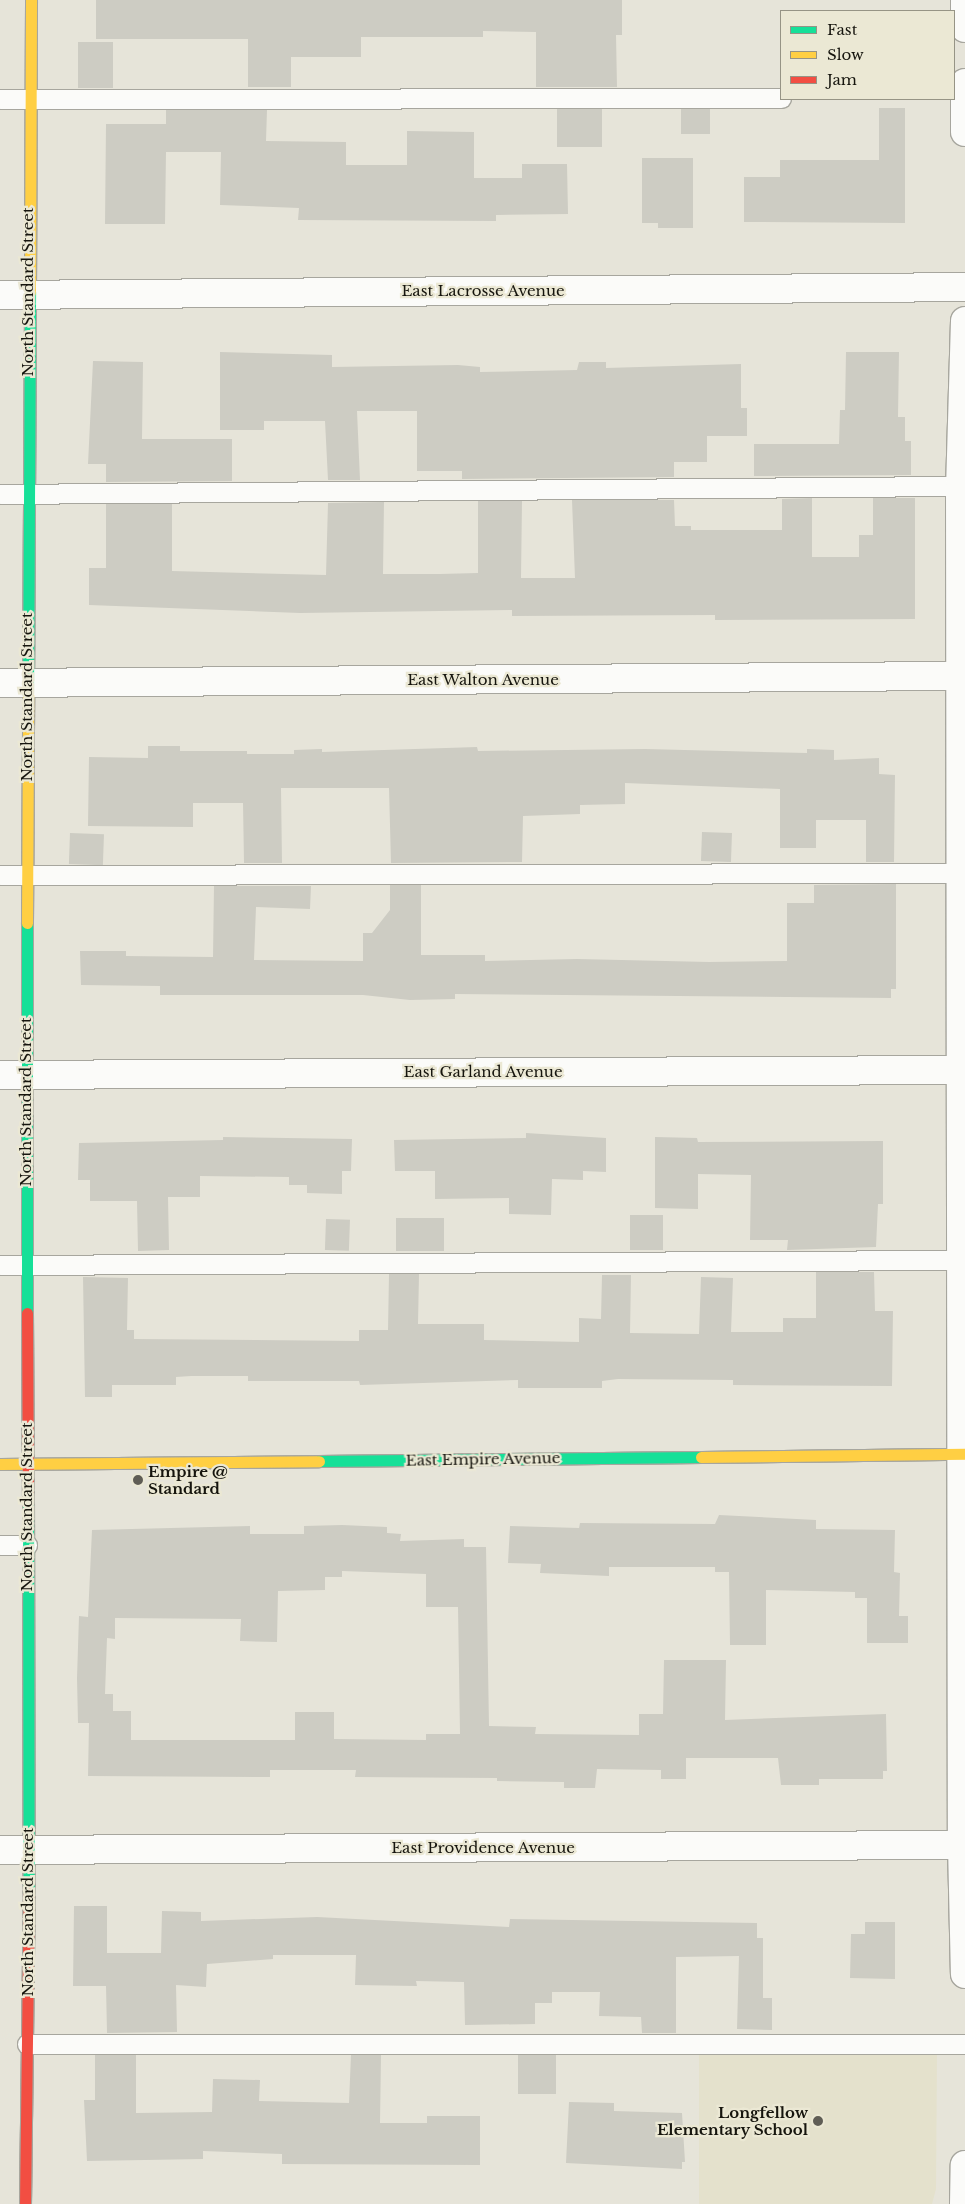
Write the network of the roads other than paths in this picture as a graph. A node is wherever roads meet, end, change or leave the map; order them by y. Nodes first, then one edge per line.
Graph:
1 (31, 0) edge
2 (965, 0) edge
3 (965, 28) edge
4 (965, 83) edge
5 (780, 98) edge
6 (965, 98) edge
7 (0, 99) edge
8 (30, 100) junction
9 (965, 132) edge
10 (965, 287) edge
11 (0, 294) edge
12 (28, 295) junction
13 (965, 322) edge
14 (960, 486) junction
15 (0, 494) edge
16 (28, 494) junction
17 (963, 676) edge
18 (0, 683) edge
19 (27, 683) junction
20 (960, 873) junction
21 (27, 875) junction
22 (0, 876) edge
23 (963, 1070) edge
24 (13, 1075) edge
25 (961, 1260) junction
26 (0, 1265) edge
27 (26, 1265) junction
28 (963, 1454) edge
29 (0, 1464) edge
30 (26, 1464) junction
31 (0, 1545) edge
32 (27, 1545) junction
33 (963, 1845) edge
34 (0, 1850) edge
35 (29, 1850) junction
36 (965, 1974) edge
37 (27, 2044) junction
38 (965, 2044) edge
39 (965, 2166) edge
40 (25, 2204) edge
41 (964, 2204) edge

1 - 8 street, North Standard Street
2 - 3 street
4 - 6 street
5 - 8 lane
6 - 9 street
7 - 8 lane
8 - 12 street, North Standard Street
10 - 12 street, East Lacrosse Avenue
11 - 12 street, East Lacrosse Avenue
12 - 16 street, North Standard Street
13 - 14 street
14 - 16 lane
14 - 17 street
15 - 16 lane
16 - 19 street, North Standard Street
17 - 19 street, East Walton Avenue
17 - 20 street
18 - 19 street, East Walton Avenue
19 - 21 street, North Standard Street
20 - 21 lane
20 - 23 street
21 - 22 lane
21 - 24 street, North Standard Street
23 - 24 street, East Garland Avenue
23 - 25 street
24 - 27 street, North Standard Street
25 - 27 lane
25 - 28 street
26 - 27 lane
27 - 30 street, North Standard Street
28 - 30 street, East Empire Avenue
28 - 33 street
29 - 30 street, East Empire Avenue
30 - 32 street, North Standard Street
31 - 32 lane
32 - 35 street, North Standard Street
33 - 35 street, East Providence Avenue
33 - 36 street
34 - 35 street, East Providence Avenue
35 - 37 street, North Standard Street
37 - 38 lane
37 - 40 street, North Standard Street
39 - 41 street

